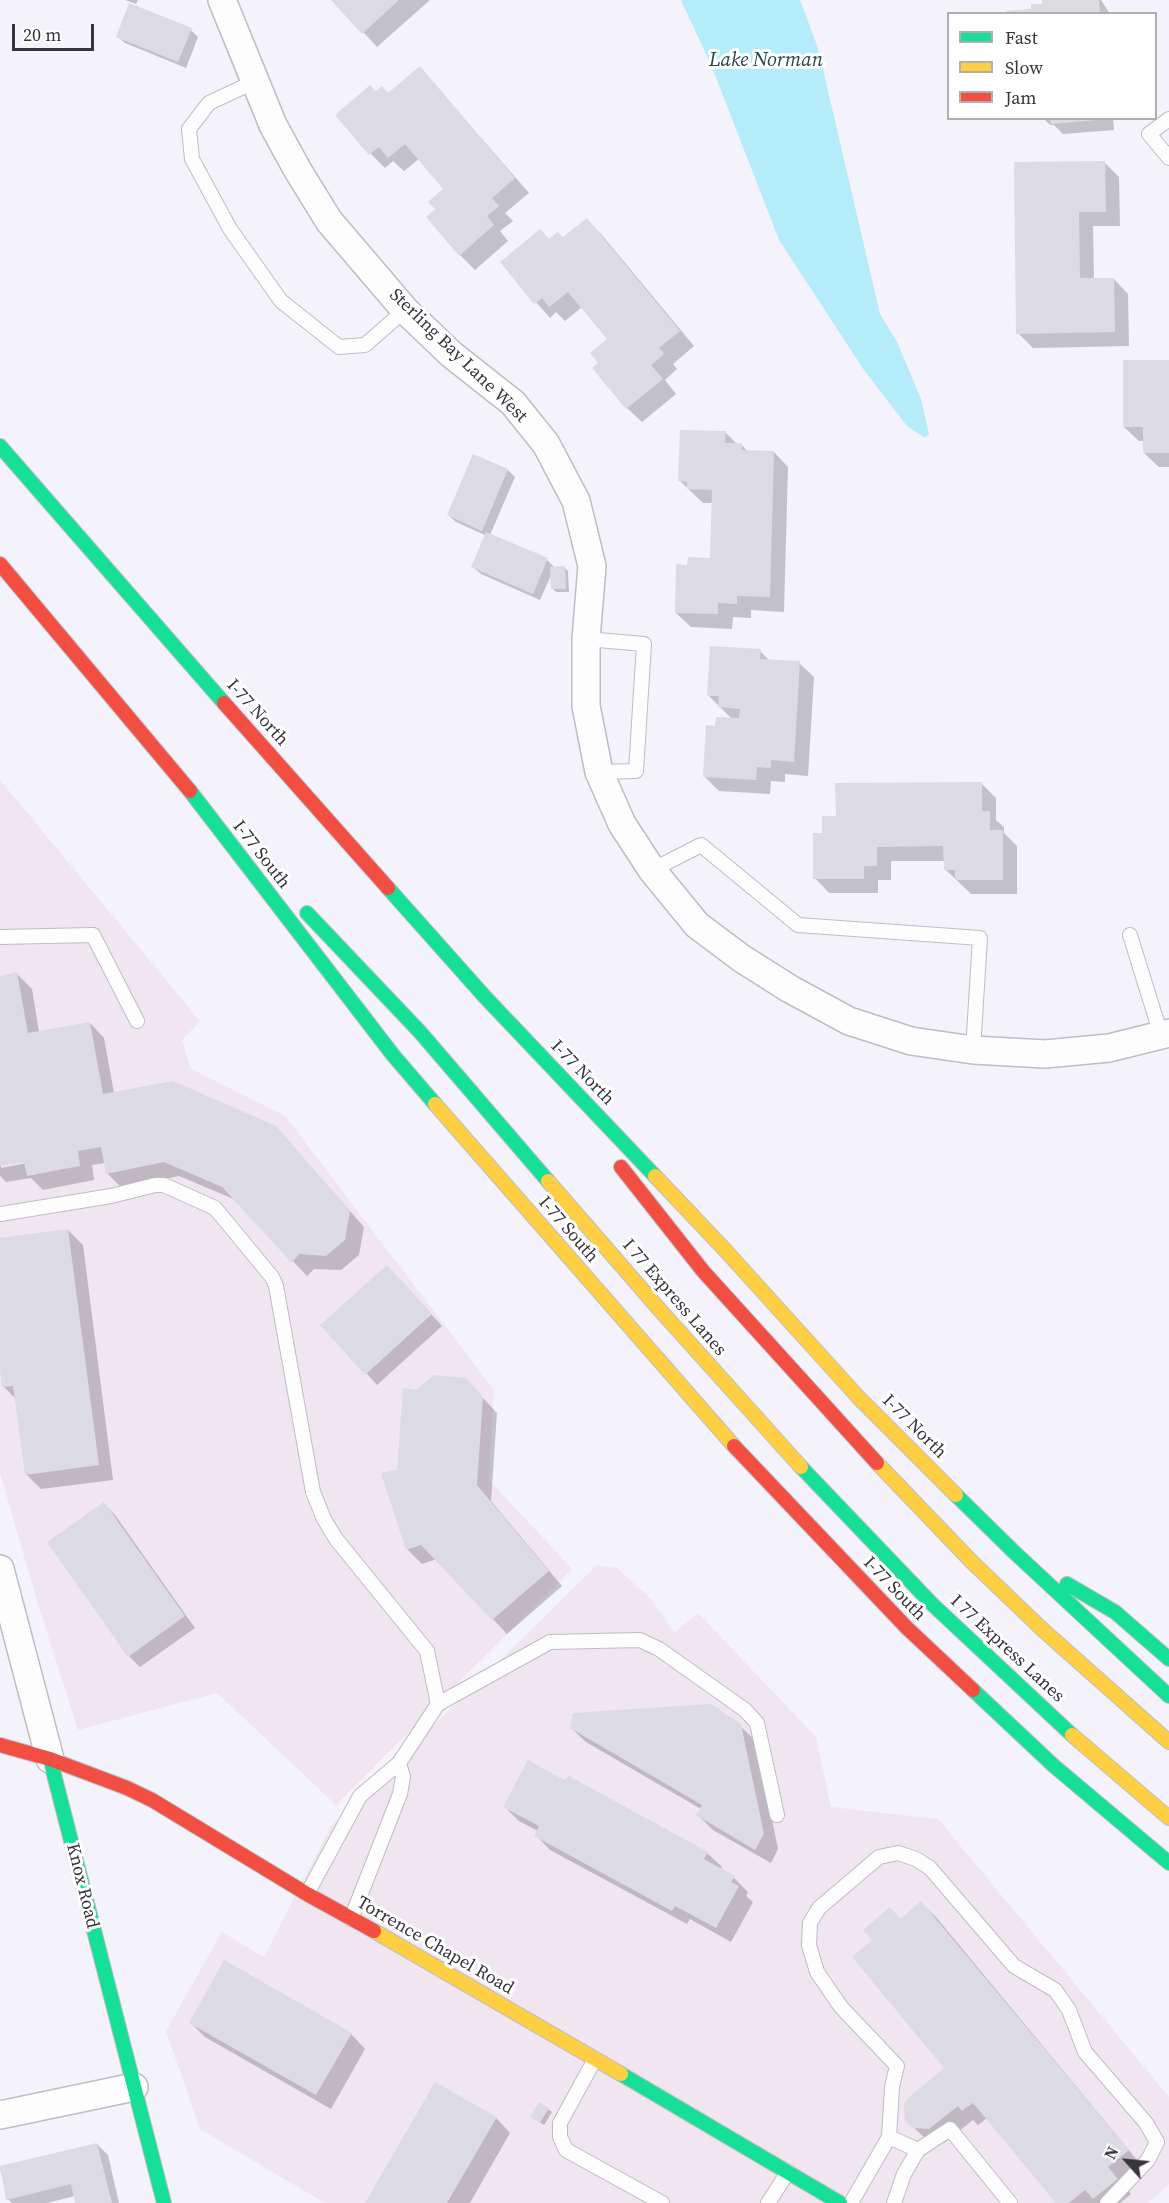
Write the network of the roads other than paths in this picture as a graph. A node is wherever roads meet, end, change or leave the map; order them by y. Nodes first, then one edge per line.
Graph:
1 (222, 0) edge
2 (256, 81) junction
3 (1169, 119) edge
4 (1169, 158) edge
5 (405, 310) junction
6 (0, 446) edge
7 (0, 564) edge
8 (586, 639) junction
9 (599, 772) junction
10 (178, 776) junction
11 (652, 870) junction
12 (274, 879) dead end
13 (299, 904) dead end
14 (1130, 935) dead end
15 (0, 937) edge
16 (485, 997) junction
17 (137, 1021) dead end
18 (1165, 1034) edge
19 (973, 1050) junction
20 (587, 1125) dead end
21 (609, 1152) dead end
22 (0, 1214) edge
23 (1014, 1552) junction
24 (0, 1569) edge
25 (1169, 1659) edge
26 (1169, 1696) edge
27 (438, 1704) junction
28 (1169, 1742) edge
29 (0, 1745) edge
30 (50, 1759) junction
31 (399, 1763) junction
32 (777, 1815) dead end
33 (1169, 1818) edge
34 (1165, 1868) edge
35 (307, 1894) junction
36 (351, 1919) junction
37 (595, 2059) junction
38 (134, 2087) junction
39 (0, 2115) edge
40 (889, 2137) junction
41 (918, 2150) junction
42 (788, 2172) junction
43 (833, 2201) edge
44 (164, 2203) edge
45 (662, 2203) edge
46 (768, 2203) edge
47 (851, 2203) edge
48 (894, 2203) edge
49 (1010, 2203) edge
50 (1107, 2203) edge

1 - 2 street, Sterling Bay Lane West
2 - 5 street, Sterling Bay Lane West
2 - 5 lane
3 - 4 lane
5 - 8 street, Sterling Bay Lane West
6 - 16 main road, I-77 North
7 - 10 main road, I-77 South
8 - 9 street, Sterling Bay Lane West
8 - 9 lane
9 - 11 street, Sterling Bay Lane West
10 - 12 main road
10 - 34 main road, I-77 South
11 - 19 street, Sterling Bay Lane West
11 - 19 lane
13 - 33 main road, I 77 Express Lanes
14 - 18 lane
15 - 17 lane
16 - 20 main road
16 - 23 main road, I-77 North
18 - 19 street, Sterling Bay Lane West
21 - 28 main road
22 - 27 lane
23 - 25 main road
23 - 26 main road, I-77 North
24 - 30 street, Knox Road
27 - 31 lane
27 - 32 lane
29 - 30 main road, Torrence Chapel Road
30 - 35 main road, Torrence Chapel Road
30 - 38 main road, Knox Road
31 - 35 lane
31 - 36 lane
35 - 36 main road, Torrence Chapel Road
36 - 37 main road, Torrence Chapel Road
37 - 42 main road, Torrence Chapel Road
37 - 45 lane
38 - 39 street
38 - 44 main road, Knox Road
40 - 41 lane
40 - 47 lane
40 - 50 lane
41 - 48 lane
41 - 49 lane
42 - 43 main road, Torrence Chapel Road
42 - 46 lane

